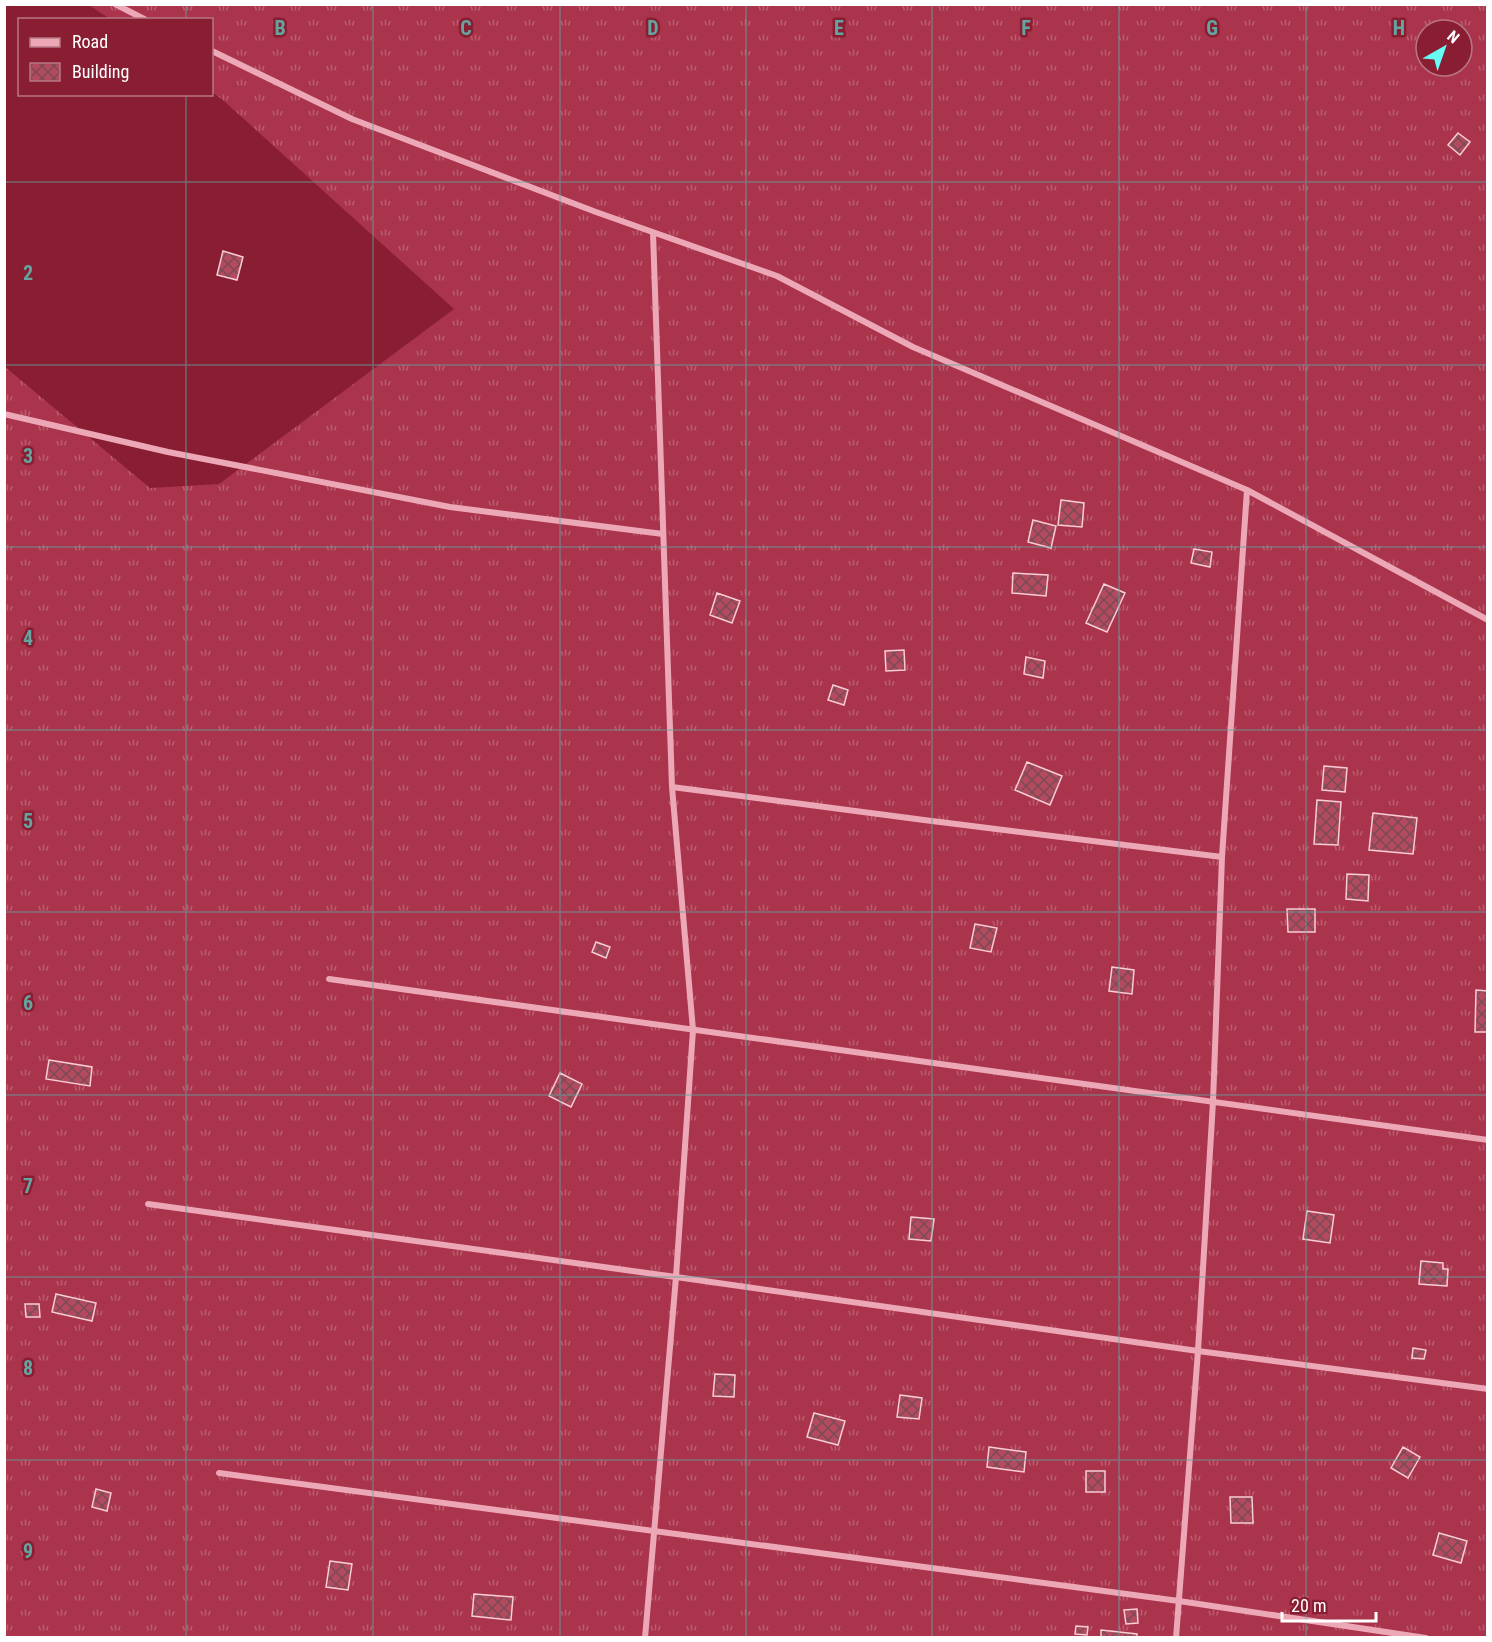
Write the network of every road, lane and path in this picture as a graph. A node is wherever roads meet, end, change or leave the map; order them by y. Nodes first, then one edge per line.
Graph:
1 (114, 4) edge
2 (142, 18) edge
3 (213, 51) edge
4 (653, 233) junction
5 (4, 414) edge
6 (1247, 490) junction
7 (663, 534) junction
8 (1488, 620) edge
9 (672, 787) junction
10 (1222, 857) junction
11 (328, 979) dead end
12 (693, 1030) junction
13 (1213, 1102) junction
14 (1488, 1140) edge
15 (148, 1204) dead end
16 (676, 1277) junction
17 (1198, 1351) junction
18 (1488, 1389) edge
19 (219, 1473) dead end
20 (655, 1531) junction
21 (1179, 1600) junction
22 (645, 1638) edge
23 (1176, 1638) edge
24 (1426, 1638) edge

1 - 2 street
3 - 4 street
4 - 6 street
4 - 7 street
5 - 7 street
6 - 8 street
6 - 10 street
7 - 9 street
9 - 10 street
9 - 12 street
10 - 13 street
11 - 12 street
12 - 13 street
12 - 16 street
13 - 14 street
13 - 17 street
15 - 16 street
16 - 17 street
16 - 20 street
17 - 18 street
17 - 21 street
19 - 20 street
20 - 21 street
20 - 22 street
21 - 23 street
21 - 24 street

